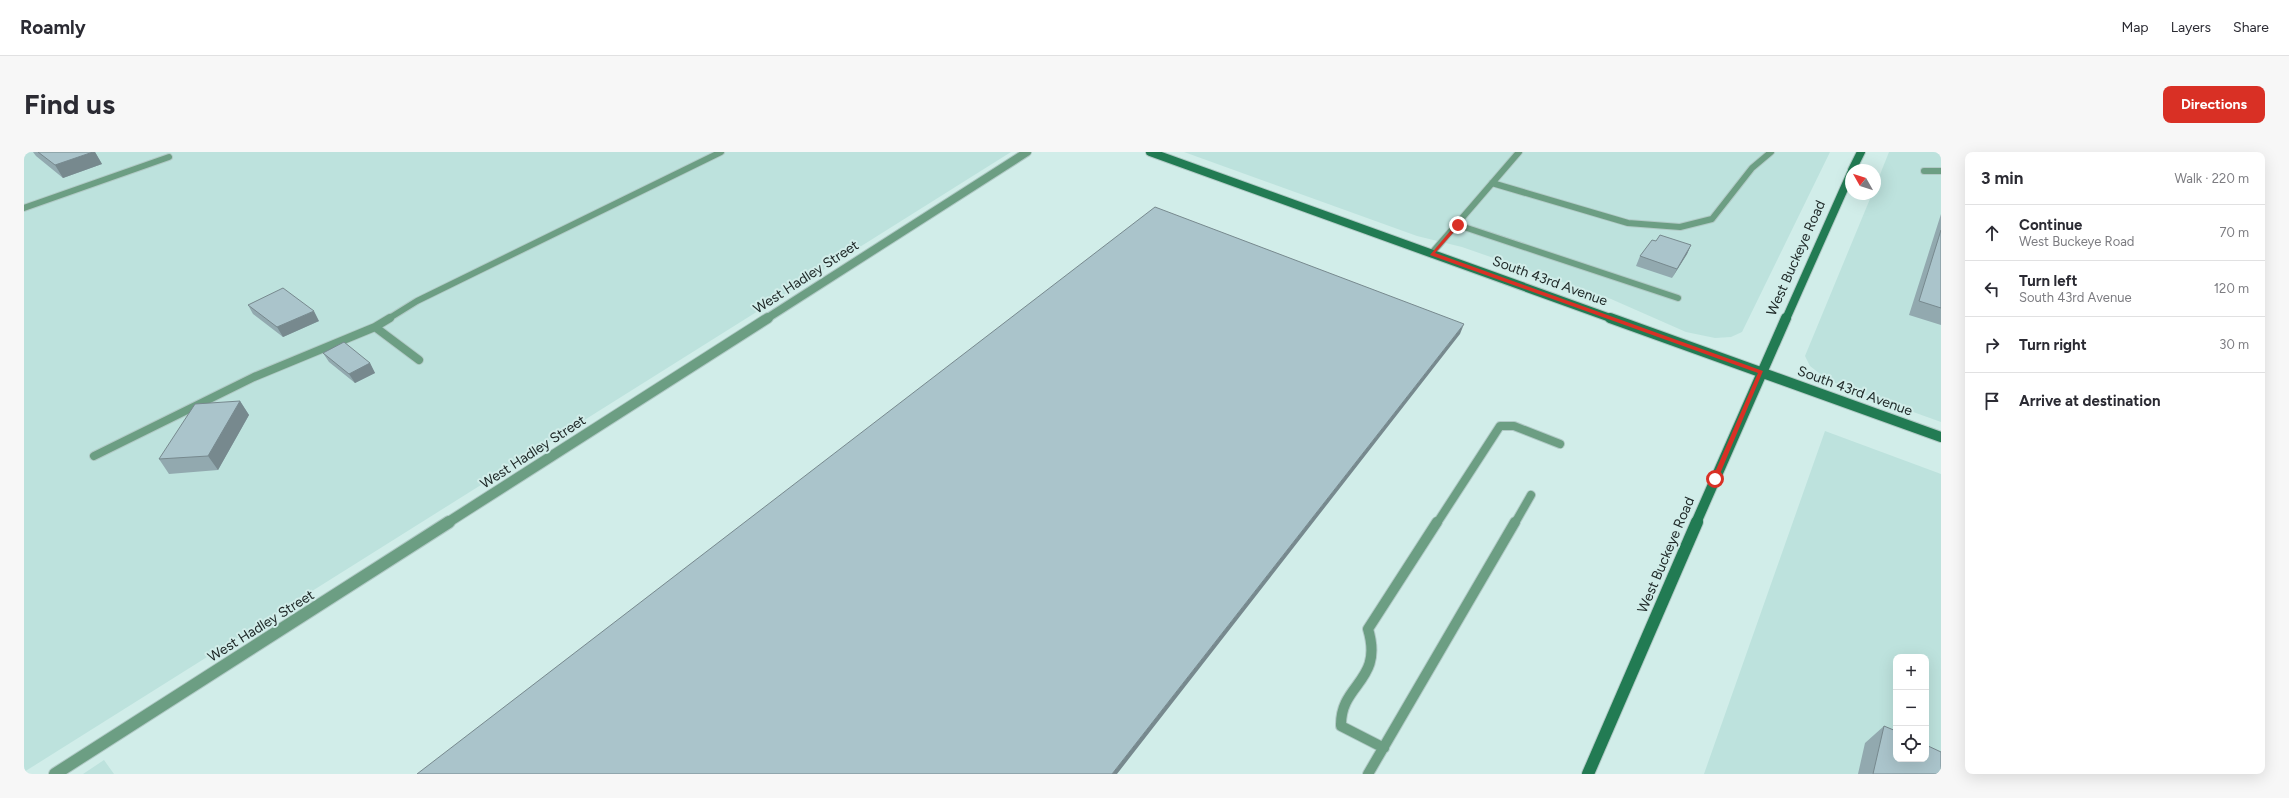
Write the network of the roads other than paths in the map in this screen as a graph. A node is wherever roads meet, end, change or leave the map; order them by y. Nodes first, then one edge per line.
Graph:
1 (721, 152) edge
2 (1027, 152) edge
3 (1150, 152) edge
4 (1519, 152) edge
5 (1772, 152) edge
6 (1861, 152) edge
7 (169, 157) dead end
8 (1855, 164) edge
9 (1924, 171) dead end
10 (1941, 171) edge
11 (1492, 183) junction
12 (1845, 186) edge
13 (24, 208) edge
14 (1458, 225) junction
15 (1431, 254) junction
16 (1678, 298) dead end
17 (375, 327) junction
18 (419, 360) dead end
19 (1761, 372) junction
20 (1941, 437) edge
21 (1560, 444) dead end
22 (94, 456) dead end
23 (1531, 495) dead end
24 (1384, 748) junction
25 (55, 774) edge
26 (1368, 774) edge
27 (1588, 774) edge

1 - 17 lane
2 - 25 street, West Hadley Street
3 - 15 main road, South 43rd Avenue
4 - 11 lane
5 - 11 lane
6 - 8 main road
7 - 13 lane
9 - 10 lane
11 - 14 lane
12 - 19 main road, West Buckeye Road
14 - 15 lane
14 - 16 lane
15 - 19 main road, South 43rd Avenue
17 - 18 lane
17 - 22 lane
19 - 20 main road, South 43rd Avenue
19 - 27 main road, West Buckeye Road
21 - 24 lane
23 - 24 lane
24 - 26 lane

